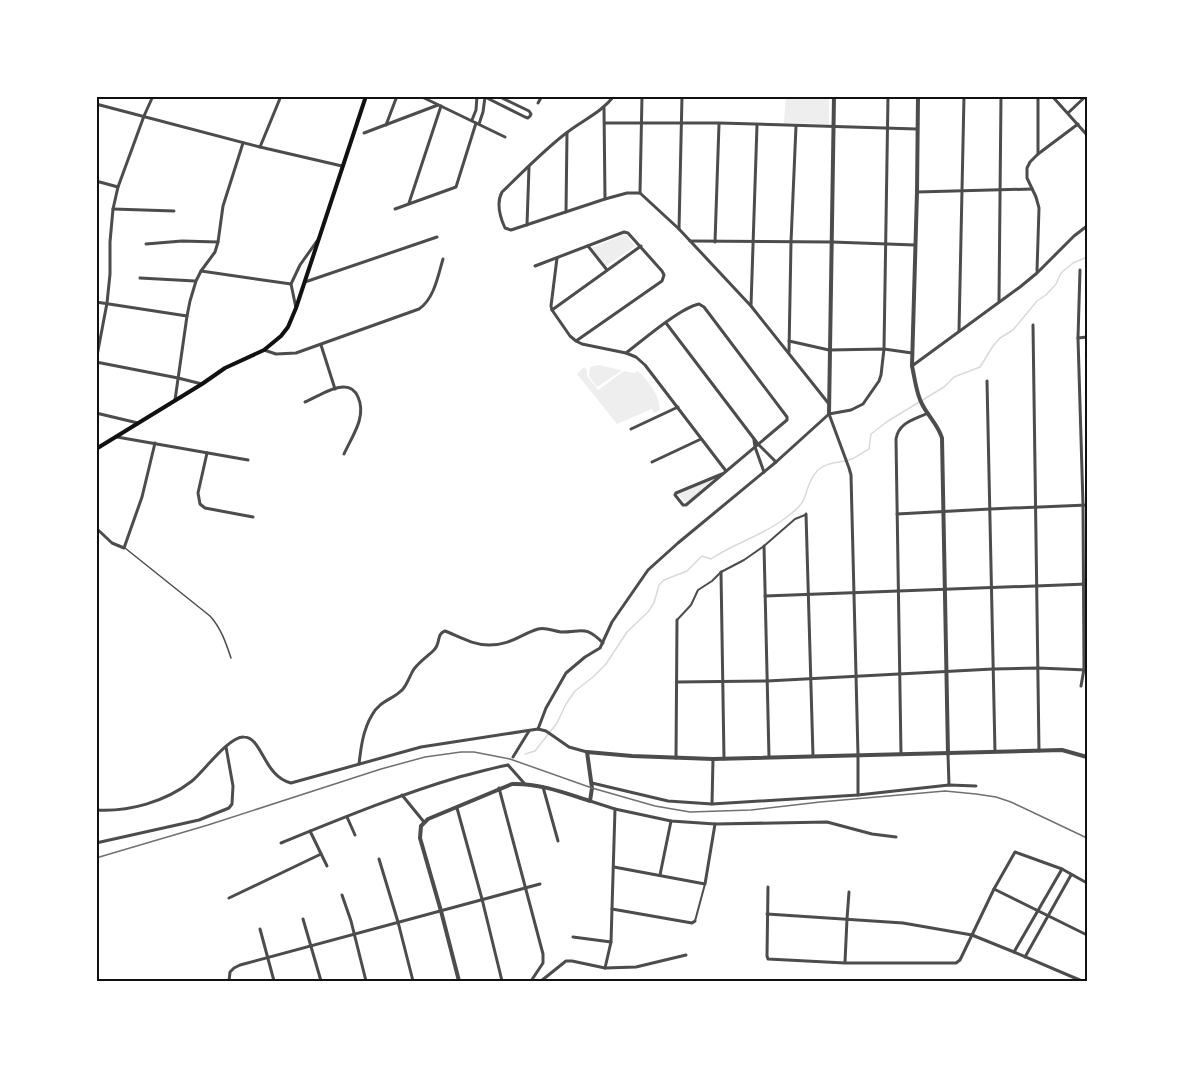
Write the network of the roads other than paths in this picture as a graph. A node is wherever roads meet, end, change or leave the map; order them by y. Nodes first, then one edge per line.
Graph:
1 (153, 96) edge
2 (280, 96) edge
3 (366, 96) edge
4 (397, 96) edge
5 (420, 96) edge
6 (477, 96) edge
7 (484, 96) edge
8 (498, 96) edge
9 (542, 96) edge
10 (614, 96) edge
11 (642, 96) edge
12 (682, 96) edge
13 (834, 96) edge
14 (888, 96) edge
15 (918, 96) edge
16 (964, 96) edge
17 (1001, 96) edge
18 (1038, 96) edge
19 (1052, 96) edge
20 (1086, 96) edge
21 (538, 103) dead end
22 (96, 104) edge
23 (439, 105) junction
24 (604, 107) junction
25 (1068, 113) junction
26 (144, 116) junction
27 (476, 122) junction
28 (605, 123) junction
29 (643, 123) junction
30 (681, 123) junction
31 (719, 123) junction
32 (1078, 124) junction
33 (386, 125) junction
34 (757, 125) junction
35 (796, 126) junction
36 (834, 127) junction
37 (888, 128) junction
38 (917, 129) junction
39 (567, 132) junction
40 (364, 133) dead end
41 (1087, 135) edge
42 (505, 137) dead end
43 (243, 142) junction
44 (260, 147) junction
45 (1038, 154) junction
46 (529, 165) junction
47 (342, 166) junction
48 (96, 181) edge
49 (118, 187) junction
50 (1032, 189) junction
51 (961, 190) junction
52 (1000, 190) junction
53 (917, 192) junction
54 (640, 194) junction
55 (604, 199) junction
56 (409, 203) junction
57 (395, 208) dead end
58 (113, 209) junction
59 (174, 211) dead end
60 (566, 212) junction
61 (527, 225) junction
62 (1087, 226) edge
63 (679, 229) junction
64 (437, 237) dead end
65 (320, 238) junction
66 (690, 241) junction
67 (218, 242) junction
68 (715, 242) junction
69 (754, 242) junction
70 (791, 242) junction
71 (832, 242) junction
72 (146, 244) dead end
73 (885, 245) junction
74 (915, 245) junction
75 (588, 246) junction
76 (640, 246) junction
77 (557, 258) junction
78 (443, 259) dead end
79 (535, 266) dead end
80 (607, 270) junction
81 (1080, 270) dead end
82 (201, 271) junction
83 (1037, 273) junction
84 (140, 278) dead end
85 (196, 281) junction
86 (305, 282) junction
87 (291, 284) junction
88 (999, 301) junction
89 (96, 302) edge
90 (107, 303) junction
91 (751, 306) junction
92 (296, 308) junction
93 (552, 310) junction
94 (187, 316) junction
95 (666, 323) junction
96 (1033, 325) dead end
97 (959, 331) junction
98 (1078, 338) junction
99 (1087, 338) edge
100 (576, 341) junction
101 (789, 341) junction
102 (321, 345) junction
103 (884, 349) junction
104 (264, 350) junction
105 (829, 350) junction
106 (913, 352) junction
107 (626, 353) junction
108 (789, 354) junction
109 (96, 362) edge
110 (912, 366) junction
111 (178, 378) junction
112 (987, 381) dead end
113 (202, 384) junction
114 (335, 388) junction
115 (175, 400) junction
116 (305, 402) dead end
117 (829, 404) junction
118 (678, 407) junction
119 (928, 412) junction
120 (96, 413) edge
121 (829, 414) junction
122 (138, 423) junction
123 (631, 429) dead end
124 (117, 437) junction
125 (701, 439) junction
126 (155, 443) junction
127 (756, 446) junction
128 (96, 449) edge
129 (207, 453) junction
130 (344, 454) dead end
131 (248, 460) dead end
132 (652, 462) dead end
133 (776, 462) junction
134 (726, 471) junction
135 (764, 472) junction
136 (722, 474) junction
137 (1085, 505) edge
138 (1036, 507) junction
139 (990, 508) junction
140 (944, 511) junction
141 (806, 514) joint
142 (897, 514) junction
143 (253, 517) dead end
144 (96, 528) edge
145 (764, 546) junction
146 (124, 548) junction
147 (721, 572) junction
148 (1085, 584) edge
149 (1037, 586) junction
150 (992, 589) junction
151 (946, 590) junction
152 (899, 592) junction
153 (854, 594) junction
154 (809, 595) junction
155 (765, 596) junction
156 (677, 620) joint
157 (603, 644) junction
158 (231, 658) dead end
159 (1038, 668) junction
160 (993, 669) junction
161 (1086, 670) edge
162 (947, 671) junction
163 (900, 673) junction
164 (856, 676) junction
165 (811, 678) junction
166 (723, 681) junction
167 (767, 681) junction
168 (677, 682) junction
169 (1081, 686) dead end
170 (538, 729) junction
171 (529, 731) junction
172 (226, 747) junction
173 (1039, 751) junction
174 (587, 752) junction
175 (994, 752) junction
176 (901, 754) junction
177 (948, 754) junction
178 (858, 755) junction
179 (813, 756) junction
180 (769, 757) junction
181 (1087, 757) edge
182 (676, 758) junction
183 (713, 759) junction
184 (724, 759) junction
185 (511, 761) junction
186 (359, 764) junction
187 (524, 783) junction
188 (592, 783) junction
189 (949, 785) junction
190 (976, 786) dead end
191 (543, 787) junction
192 (499, 788) junction
193 (402, 795) junction
194 (858, 795) junction
195 (590, 801) junction
196 (712, 804) junction
197 (457, 808) junction
198 (615, 809) junction
199 (96, 810) edge
200 (347, 817) junction
201 (671, 821) junction
202 (424, 822) junction
203 (715, 824) junction
204 (310, 831) junction
205 (355, 836) dead end
206 (896, 837) dead end
207 (558, 841) dead end
208 (96, 843) edge
209 (281, 843) dead end
210 (321, 854) junction
211 (379, 859) dead end
212 (327, 866) dead end
213 (614, 867) junction
214 (1062, 869) junction
215 (1071, 874) junction
216 (660, 875) junction
217 (1087, 883) edge
218 (540, 884) dead end
219 (705, 884) junction
220 (768, 887) dead end
221 (526, 888) junction
222 (994, 889) junction
223 (849, 892) dead end
224 (342, 896) dead end
225 (230, 898) dead end
226 (482, 899) junction
227 (612, 909) junction
228 (1038, 910) junction
229 (441, 911) junction
230 (767, 914) junction
231 (1048, 915) junction
232 (303, 919) dead end
233 (847, 920) junction
234 (695, 921) joint
235 (398, 922) junction
236 (260, 929) dead end
237 (355, 935) junction
238 (972, 935) junction
239 (1087, 935) edge
240 (573, 937) dead end
241 (611, 942) junction
242 (311, 946) junction
243 (1014, 952) junction
244 (686, 955) dead end
245 (1025, 957) junction
246 (267, 958) junction
247 (845, 963) junction
248 (605, 968) junction
249 (229, 981) edge
250 (274, 981) edge
251 (321, 981) edge
252 (366, 981) edge
253 (413, 981) edge
254 (459, 981) edge
255 (502, 981) edge
256 (531, 981) edge
257 (541, 981) edge
258 (1082, 981) edge

1 - 26 street
2 - 44 street
3 - 47 main road
4 - 33 street
5 - 23 street
6 - 27 street
7 - 8 street
7 - 27 street
9 - 21 street
10 - 24 street
11 - 29 street
12 - 30 street
13 - 36 street
14 - 37 street
15 - 38 street
16 - 51 street
17 - 52 street
18 - 45 street
19 - 25 street
20 - 25 street
22 - 26 street
23 - 27 street
23 - 33 street
23 - 56 street
24 - 28 street
24 - 39 street
25 - 32 street
26 - 43 street
26 - 49 street
27 - 42 street
27 - 56 street
28 - 29 street
28 - 55 street
29 - 30 street
29 - 54 street
30 - 31 street
30 - 63 street
31 - 34 street
31 - 68 street
32 - 41 street
32 - 45 street
33 - 40 street
34 - 35 street
34 - 69 street
35 - 36 street
35 - 70 street
36 - 37 street
36 - 71 street
37 - 38 street
37 - 73 street
38 - 53 street
39 - 46 street
39 - 60 street
43 - 44 street
43 - 67 street
44 - 47 street
45 - 50 street
46 - 61 street
46 - 61 street
47 - 65 main road
48 - 49 street
49 - 58 street
50 - 52 street
50 - 83 street
51 - 52 street
51 - 53 street
51 - 97 street
52 - 88 street
53 - 74 street
54 - 55 street
54 - 63 street
55 - 60 street
56 - 57 street
58 - 59 street
58 - 90 street
60 - 61 street
62 - 83 street
63 - 66 street
64 - 86 street
65 - 86 main road
65 - 87 street
66 - 68 street
66 - 91 street
67 - 72 street
67 - 82 street
68 - 69 street
69 - 70 street
69 - 91 street
70 - 71 street
70 - 101 street
71 - 73 street
71 - 105 street
73 - 74 street
73 - 103 street
74 - 106 street
75 - 76 street
75 - 77 street
75 - 80 street
76 - 80 street
76 - 100 street
77 - 79 street
77 - 93 street
78 - 102 street
80 - 93 street
81 - 98 street
82 - 85 street
82 - 87 street
83 - 88 street
84 - 85 street
85 - 94 street
86 - 92 main road
87 - 92 street
88 - 97 street
89 - 90 street
90 - 94 street
90 - 109 street
91 - 108 street
92 - 104 main road
93 - 100 street
94 - 111 street
95 - 107 street
95 - 127 street
95 - 127 street
96 - 138 street
97 - 110 street
98 - 99 street
98 - 137 street
100 - 107 street
101 - 105 street
101 - 108 street
102 - 104 street
102 - 114 street
103 - 105 street
103 - 106 street
103 - 121 street
104 - 113 main road
105 - 117 street
106 - 110 street
107 - 118 street
108 - 117 street
109 - 111 street
110 - 119 street
111 - 113 street
111 - 115 street
112 - 139 street
113 - 115 main road
114 - 116 street
114 - 130 street
115 - 122 main road
117 - 121 street
118 - 123 street
118 - 125 street
119 - 140 street
119 - 142 street
120 - 122 street
121 - 133 street
121 - 153 street
122 - 124 main road
124 - 126 street
124 - 128 main road
125 - 132 street
125 - 134 street
126 - 129 street
126 - 146 street
127 - 133 street
127 - 134 street
127 - 135 street
129 - 131 street
129 - 143 street
133 - 135 street
134 - 136 street
135 - 157 street
136 - 136 street
137 - 138 street
137 - 148 street
138 - 139 street
138 - 149 street
139 - 140 street
139 - 150 street
140 - 142 street
140 - 151 street
141 - 145 street
141 - 154 street
142 - 152 street
144 - 146 street
145 - 147 street
145 - 155 street
146 - 158 lane
147 - 156 street
147 - 166 street
148 - 149 street
148 - 161 street
149 - 150 street
149 - 159 street
150 - 151 street
150 - 160 street
151 - 152 street
151 - 162 street
152 - 153 street
152 - 163 street
153 - 154 street
153 - 164 street
154 - 155 street
154 - 165 street
155 - 167 street
156 - 168 street
157 - 170 street
157 - 186 street
159 - 160 street
159 - 161 street
159 - 173 street
160 - 162 street
160 - 175 street
161 - 169 street
162 - 163 street
162 - 177 street
163 - 164 street
163 - 176 street
164 - 165 street
164 - 178 street
165 - 167 street
165 - 179 street
166 - 167 street
166 - 168 street
166 - 184 street
167 - 180 street
168 - 182 street
170 - 171 street
170 - 174 street
171 - 185 street
171 - 186 street
172 - 186 street
172 - 199 street
172 - 208 street
173 - 175 street
173 - 181 street
174 - 182 street
174 - 188 street
175 - 177 street
176 - 177 street
176 - 178 street
177 - 189 street
178 - 179 street
178 - 194 street
179 - 180 street
180 - 184 street
182 - 183 street
183 - 184 street
183 - 196 street
185 - 187 street
185 - 193 street
187 - 191 street
187 - 192 street
188 - 195 street
188 - 196 street
189 - 190 street
189 - 194 street
191 - 195 street
191 - 207 street
192 - 197 street
192 - 221 street
193 - 200 street
193 - 202 street
194 - 196 street
195 - 198 street
197 - 202 street
197 - 226 street
198 - 201 street
198 - 213 street
200 - 204 street
200 - 205 street
201 - 203 street
201 - 216 street
202 - 229 street
203 - 206 street
203 - 219 street
204 - 209 street
204 - 210 street
210 - 212 street
210 - 225 street
211 - 235 street
213 - 216 street
213 - 227 street
214 - 215 street
214 - 222 street
214 - 228 street
215 - 217 street
215 - 231 street
216 - 219 street
218 - 221 street
219 - 234 street
220 - 230 street
221 - 226 street
221 - 256 street
222 - 228 street
222 - 238 street
223 - 233 street
224 - 237 street
226 - 229 street
226 - 255 street
227 - 234 street
227 - 241 street
228 - 231 street
228 - 243 street
229 - 235 street
229 - 254 street
230 - 233 street
230 - 247 street
231 - 239 street
231 - 245 street
232 - 242 street
233 - 238 street
233 - 247 street
235 - 237 street
235 - 253 street
236 - 246 street
237 - 242 street
237 - 252 street
238 - 243 street
238 - 247 street
240 - 241 street
241 - 248 street
242 - 246 street
242 - 251 street
243 - 245 street
244 - 248 street
245 - 258 street
246 - 249 street
246 - 250 street
248 - 257 street

